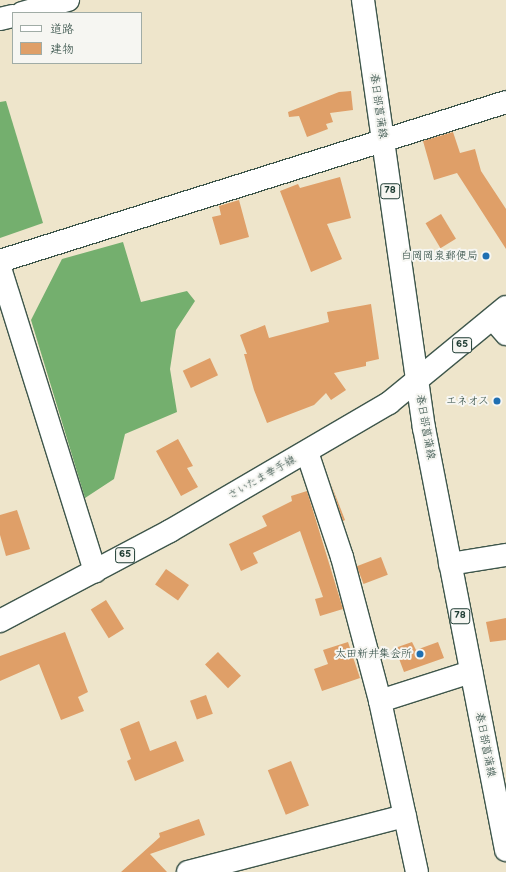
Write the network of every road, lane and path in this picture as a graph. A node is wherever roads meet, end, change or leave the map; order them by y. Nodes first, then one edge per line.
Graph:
1 (68, 0) edge
2 (363, 0) edge
3 (26, 12) edge
4 (12, 16) edge
5 (0, 19) edge
6 (506, 102) edge
7 (383, 143) junction
8 (0, 262) edge
9 (0, 268) edge
10 (503, 315) edge
11 (417, 381) junction
12 (307, 452) junction
13 (506, 555) edge
14 (450, 564) junction
15 (95, 571) junction
16 (0, 621) edge
17 (471, 672) junction
18 (380, 701) junction
19 (405, 816) junction
20 (506, 850) edge
21 (188, 872) edge
22 (417, 872) edge

1 - 3 main road
2 - 7 main road, 春日部菖蒲線 / 78
4 - 5 main road
6 - 7 main road
7 - 8 main road
7 - 11 main road, 春日部菖蒲線 / 78
9 - 15 main road
10 - 11 main road, さいたま幸手線 / 65
11 - 12 main road, さいたま幸手線 / 65
11 - 14 main road, 春日部菖蒲線 / 78
12 - 15 main road, さいたま幸手線 / 65
12 - 18 main road
13 - 14 main road
14 - 17 main road, 春日部菖蒲線 / 78
15 - 16 main road, さいたま幸手線 / 65
17 - 18 main road
17 - 20 main road, 春日部菖蒲線 / 78
18 - 19 main road
19 - 21 main road
19 - 22 main road

